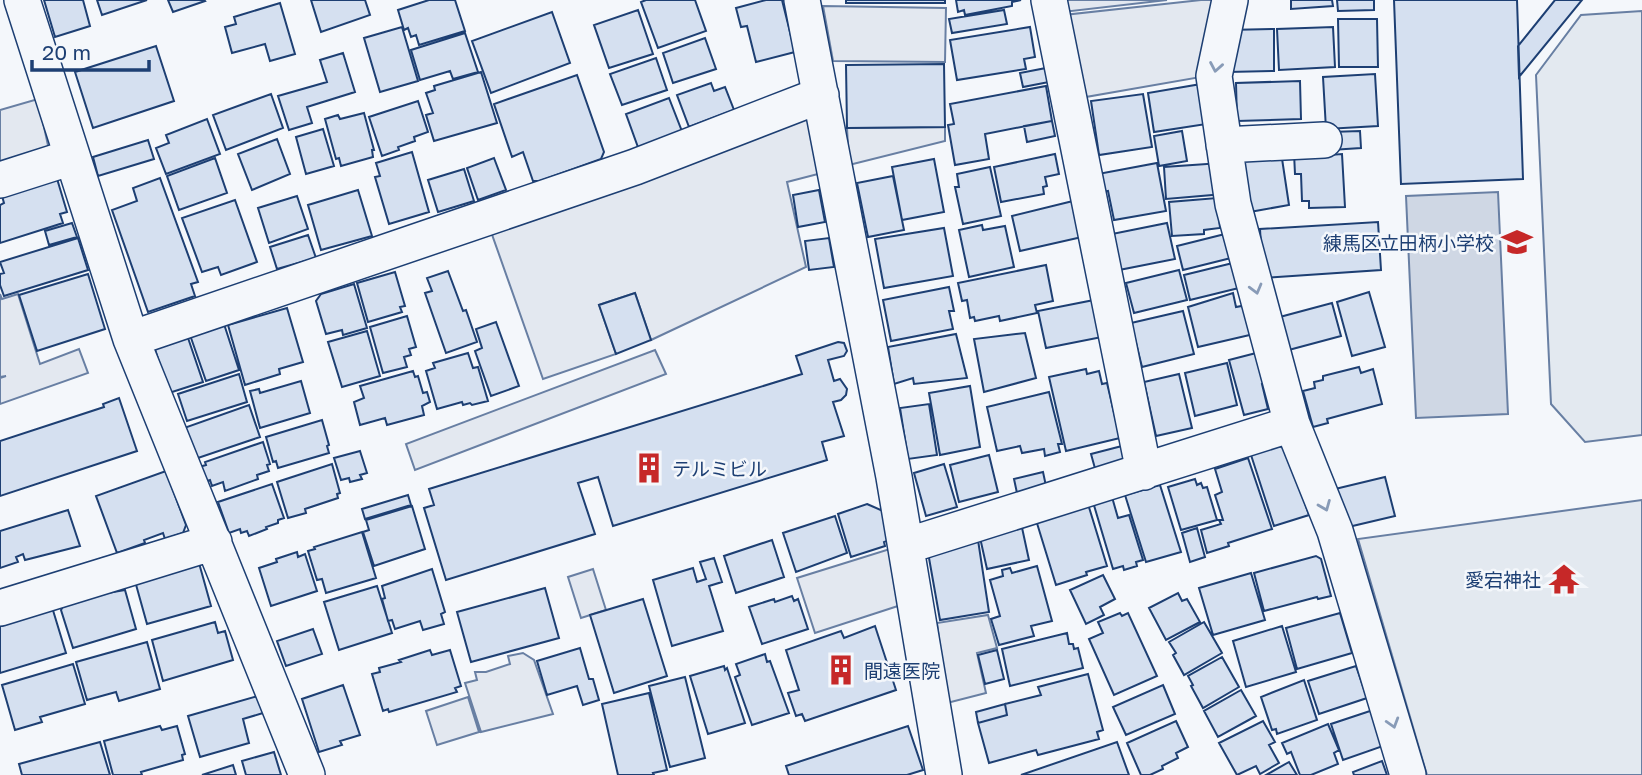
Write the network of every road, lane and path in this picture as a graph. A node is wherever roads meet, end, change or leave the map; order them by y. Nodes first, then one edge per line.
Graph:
1 (22, 0) edge
2 (802, 0) edge
3 (1049, 0) edge
4 (1230, 0) edge
5 (821, 95) junction
6 (1324, 140) dead end
7 (1224, 145) junction
8 (72, 157) junction
9 (0, 180) edge
10 (131, 339) junction
11 (1292, 424) junction
12 (1144, 472) junction
13 (214, 542) junction
14 (906, 546) junction
15 (0, 608) edge
16 (307, 775) edge
17 (944, 775) edge
18 (1408, 775) edge

1 - 8 street
2 - 5 street
3 - 12 street
4 -> 7 street
5 - 10 street
5 - 14 street
6 - 7 street
7 -> 11 street
8 - 9 street
8 - 10 street
10 - 13 street
11 - 12 street
11 -> 18 street
12 - 14 street
13 - 15 street
13 - 16 street
14 - 17 street

